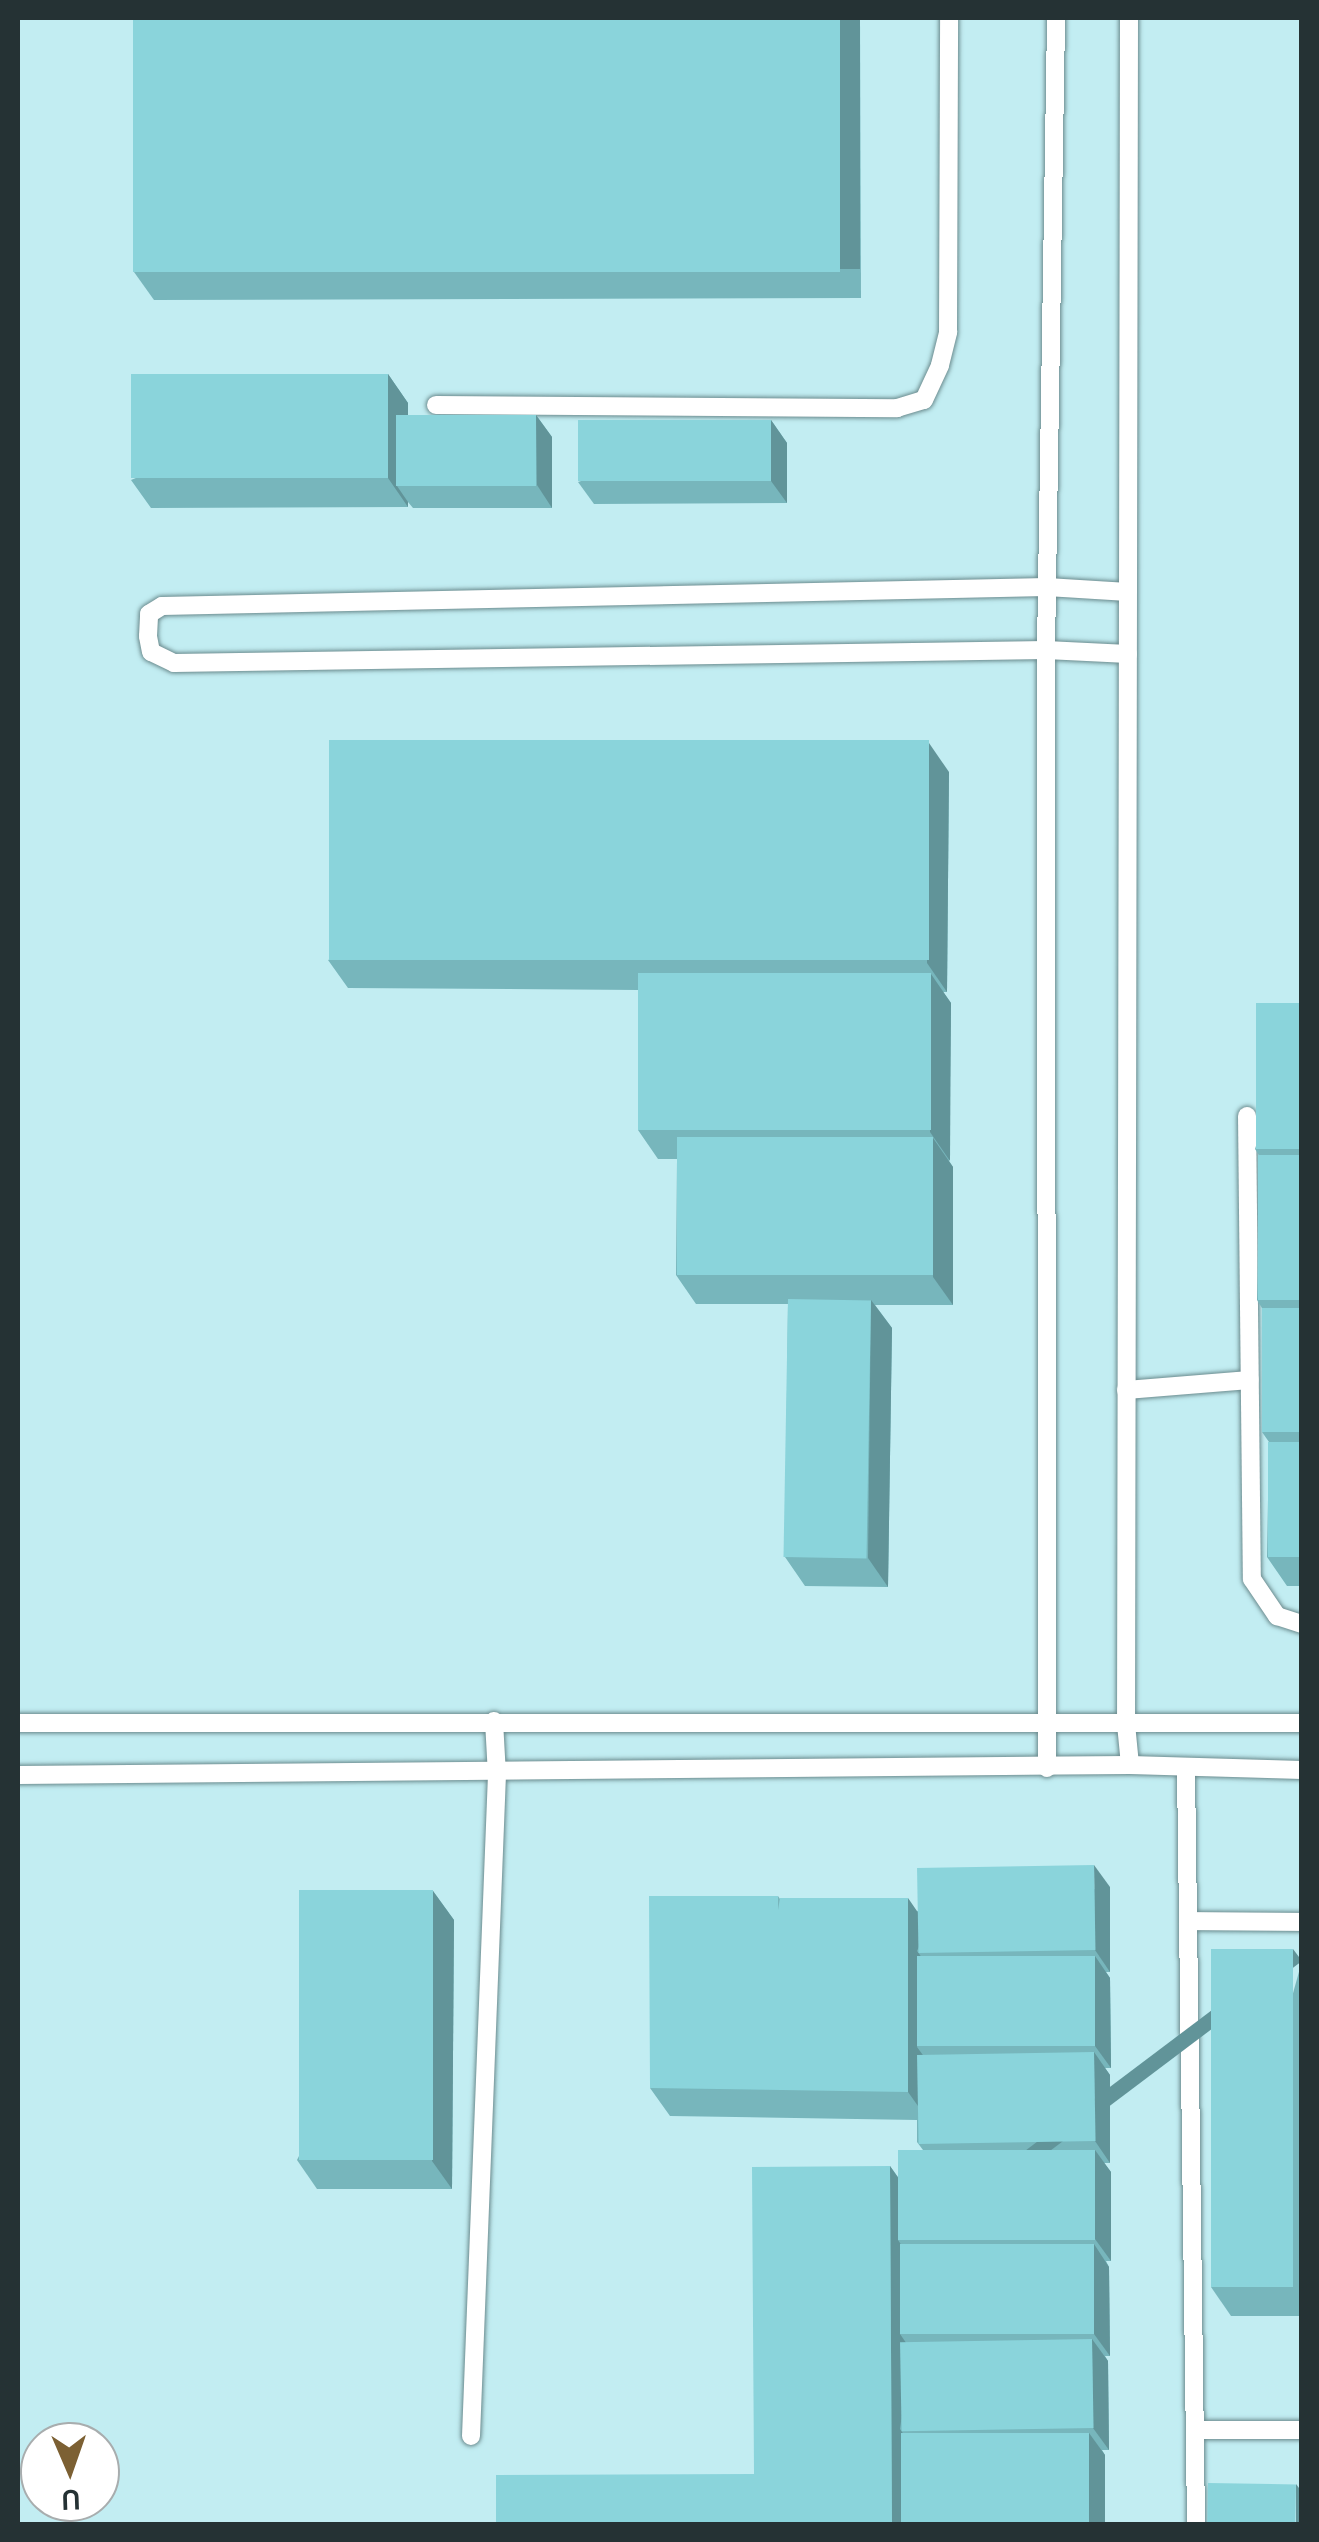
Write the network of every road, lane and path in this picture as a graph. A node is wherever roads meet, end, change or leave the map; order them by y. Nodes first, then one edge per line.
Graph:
1 (949, 18) edge
2 (1056, 18) edge
3 (1130, 18) edge
4 (436, 405) dead end
5 (1047, 588) junction
6 (1128, 592) junction
7 (1046, 650) junction
8 (1128, 654) junction
9 (1247, 1116) dead end
10 (1250, 1380) junction
11 (1126, 1390) junction
12 (1302, 1624) edge
13 (494, 1721) junction
14 (1049, 1722) junction
15 (18, 1723) edge
16 (1126, 1724) junction
17 (1302, 1724) edge
18 (1130, 1766) junction
19 (1047, 1768) junction
20 (1186, 1769) junction
21 (1302, 1770) edge
22 (496, 1774) junction
23 (18, 1776) edge
24 (1188, 1921) junction
25 (1302, 1922) edge
26 (1197, 2430) junction
27 (1302, 2430) edge
28 (471, 2436) dead end
29 (1196, 2524) edge

1 - 4 lane
2 - 5 lane
3 - 6 lane
5 - 6 lane
5 - 7 lane
5 - 7 lane
6 - 8 lane
7 - 8 lane
7 - 14 lane
8 - 11 lane
9 - 10 lane
10 - 11 lane
10 - 12 lane
11 - 16 lane
13 - 14 lane
13 - 15 lane
13 - 22 lane
14 - 16 lane
14 - 19 lane
16 - 17 lane
16 - 18 lane
18 - 19 lane
18 - 20 lane
19 - 22 lane
20 - 21 lane
20 - 24 lane
22 - 23 lane
22 - 28 lane
24 - 25 lane
24 - 26 lane
26 - 27 lane
26 - 29 lane

